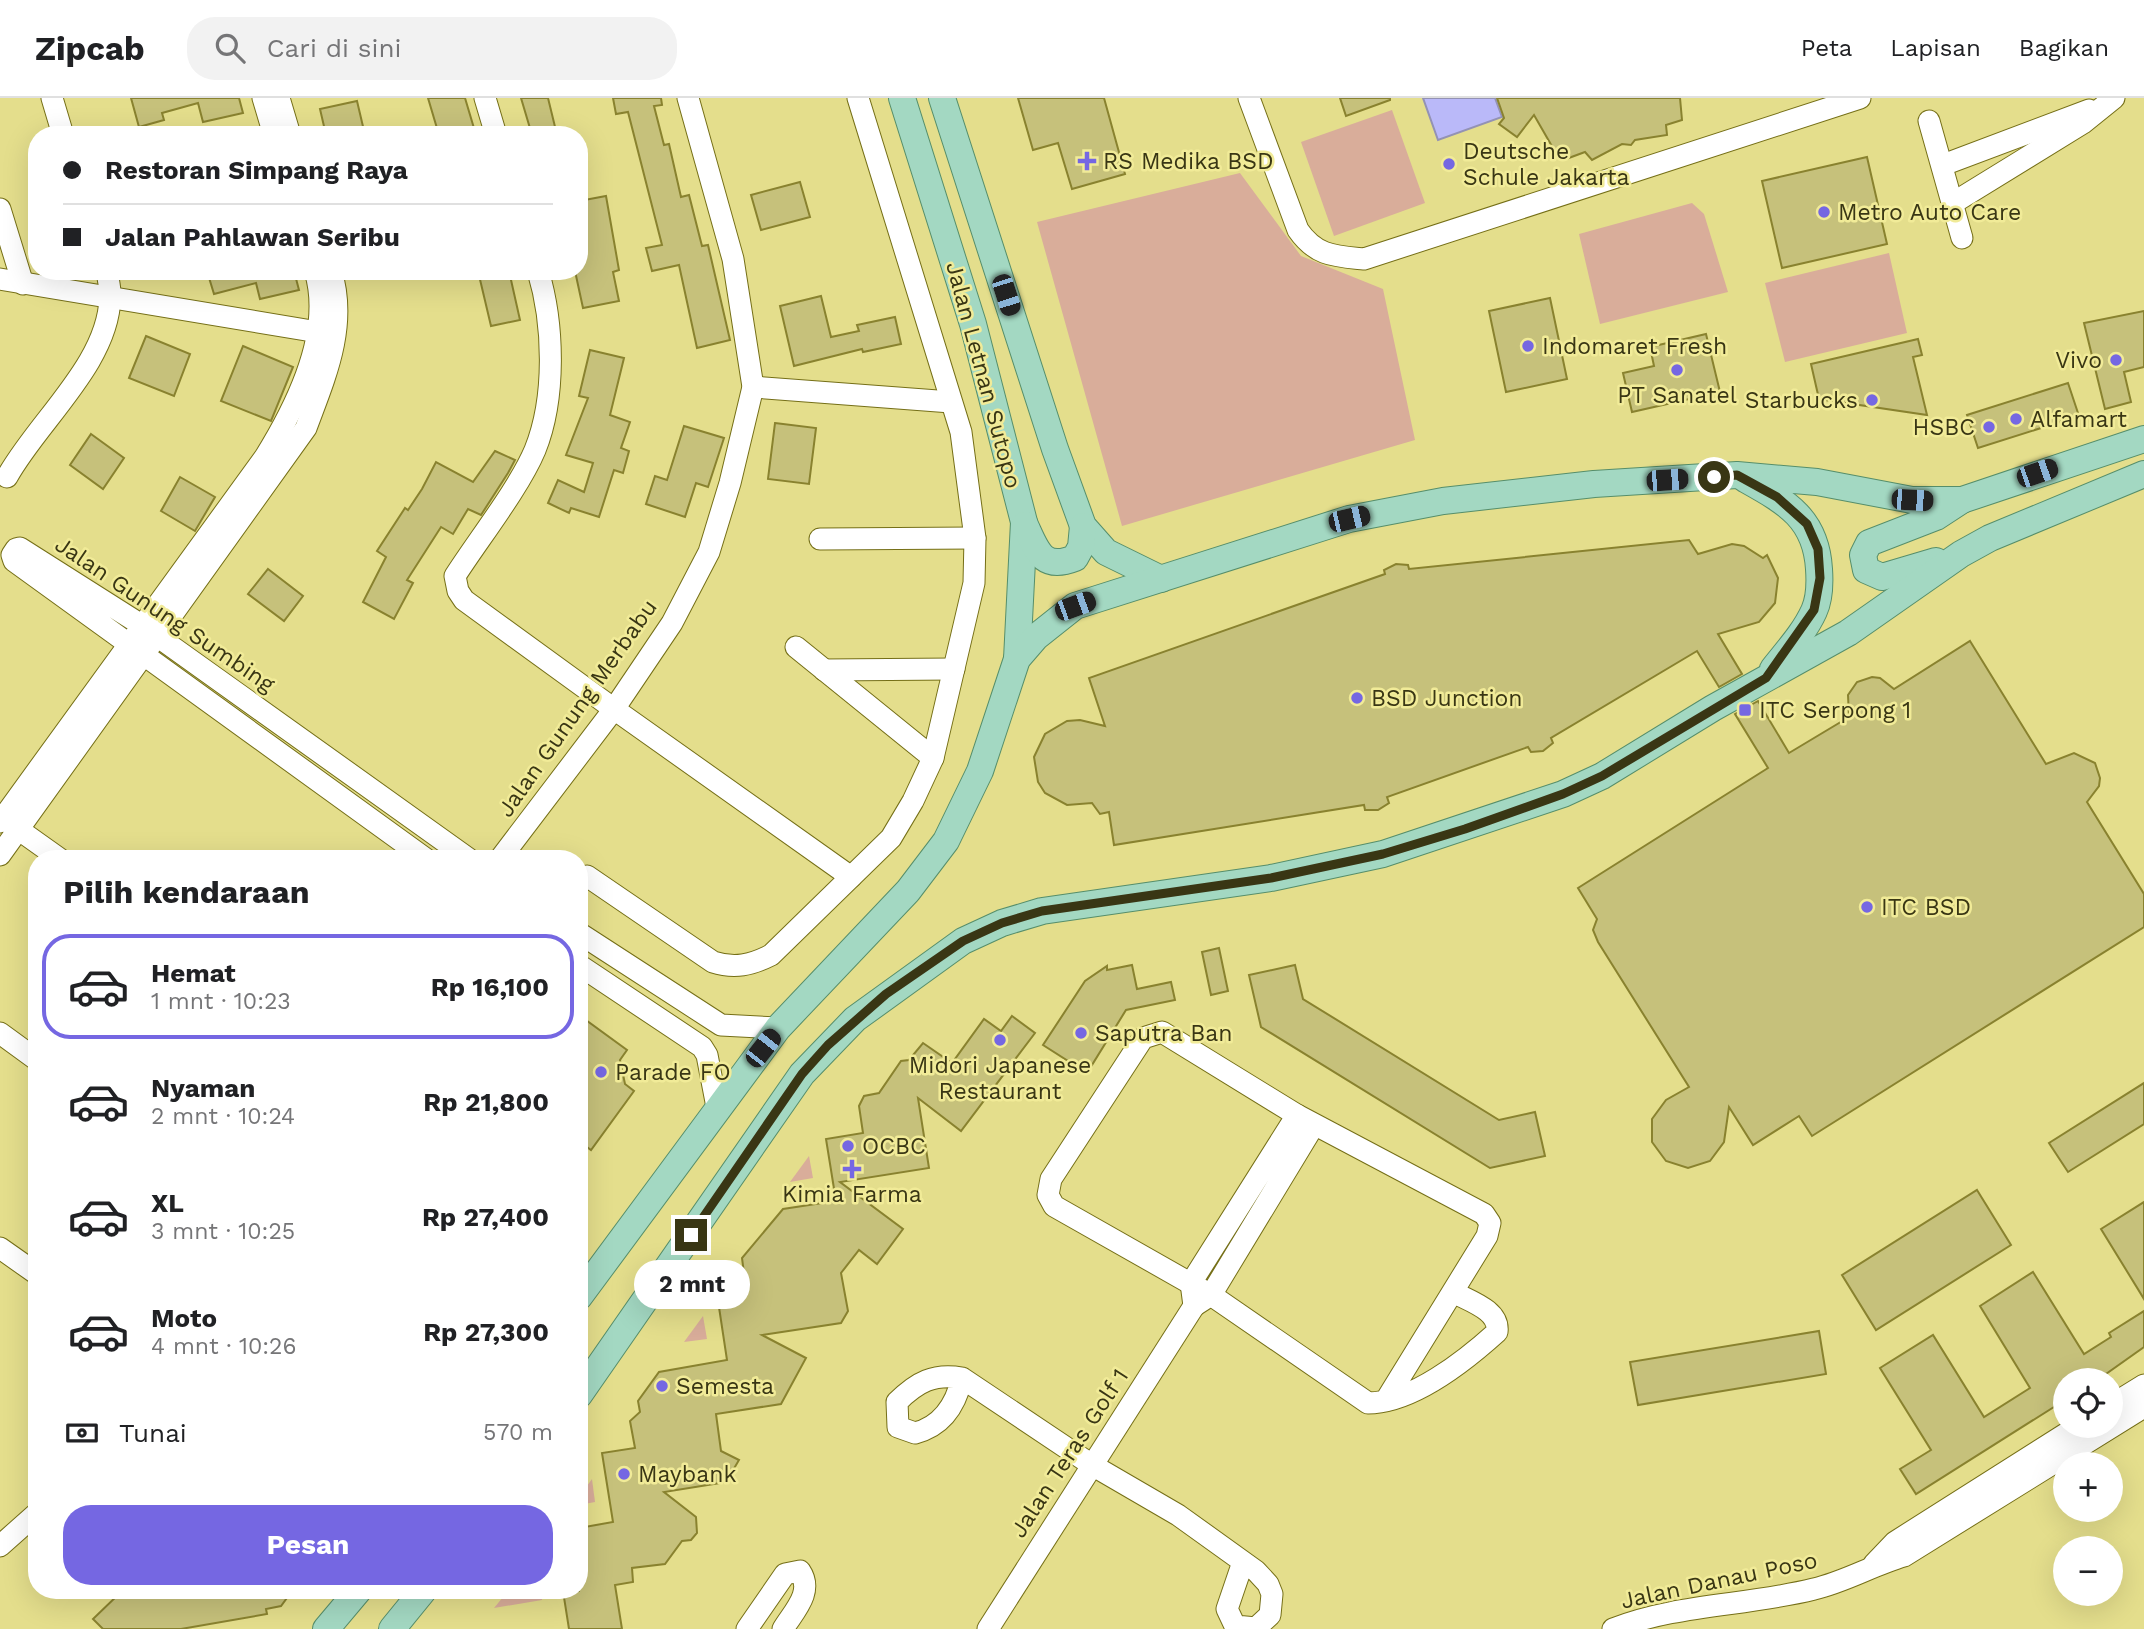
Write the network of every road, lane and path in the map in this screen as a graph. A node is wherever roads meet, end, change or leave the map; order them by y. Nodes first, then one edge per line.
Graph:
1 (51, 98) edge
2 (263, 98) edge
3 (279, 98) edge
4 (485, 98) edge
5 (688, 98) edge
6 (858, 98) edge
7 (902, 98) edge
8 (942, 98) edge
9 (1249, 98) edge
10 (1860, 98) edge
11 (2106, 103) edge
12 (1929, 121) dead end
13 (60, 126) edge
14 (271, 126) edge
15 (287, 126) edge
16 (493, 126) edge
17 (1943, 164) junction
18 (1953, 203) junction
19 (0, 209) edge
20 (1962, 238) dead end
21 (0, 279) edge
22 (108, 280) edge
23 (316, 280) edge
24 (332, 280) edge
25 (540, 280) edge
26 (23, 284) junction
27 (110, 299) junction
28 (326, 334) junction
29 (753, 387) junction
30 (951, 402) junction
31 (2144, 439) edge
32 (2144, 474) edge
33 (1737, 475) junction
34 (7, 477) dead end
35 (1962, 500) junction
36 (1024, 522) junction
37 (1083, 526) junction
38 (975, 538) junction
39 (820, 539) dead end
40 (1961, 554) junction
41 (1161, 579) junction
42 (144, 640) junction
43 (796, 647) dead end
44 (1017, 659) junction
45 (954, 669) junction
46 (824, 670) junction
47 (1766, 678) junction
48 (614, 709) junction
49 (933, 758) junction
50 (5, 822) edge
51 (47, 850) edge
52 (414, 850) edge
53 (456, 850) edge
54 (507, 850) edge
55 (0, 855) edge
56 (588, 877) edge
57 (852, 877) junction
58 (588, 939) edge
59 (588, 971) edge
60 (778, 1028) junction
61 (0, 1032) edge
62 (28, 1053) edge
63 (718, 1107) junction
64 (1306, 1120) junction
65 (0, 1248) edge
66 (28, 1268) edge
67 (1191, 1283) junction
68 (588, 1285) edge
69 (1453, 1292) junction
70 (1203, 1300) junction
71 (962, 1378) dead end
72 (588, 1382) edge
73 (2144, 1385) edge
74 (2123, 1398) edge
75 (1386, 1400) junction
76 (2144, 1407) edge
77 (2059, 1438) edge
78 (1092, 1465) junction
79 (28, 1521) edge
80 (0, 1546) edge
81 (1243, 1562) dead end
82 (1874, 1564) junction
83 (351, 1599) edge
84 (416, 1599) edge
85 (326, 1629) edge
86 (392, 1629) edge
87 (747, 1629) edge
88 (783, 1629) edge
89 (988, 1629) edge
90 (1613, 1629) edge

1 - 13 street
2 - 14 street
3 - 15 street
4 - 16 street
5 - 29 street, Jalan Gunung Merbabu
6 - 30 street
7 - 36 main road, Jalan Letnan Sutopo
8 - 37 main road, Jalan Letnan Sutopo
9 - 10 street
11 - 17 street
11 - 18 street
12 - 17 street
17 - 18 street
18 - 20 street
19 - 26 street
21 - 26 street
22 - 27 street
23 - 28 street
24 - 28 street
25 - 48 street
26 - 27 street
27 - 28 street
27 - 34 street
28 - 42 street
29 - 30 street
29 - 48 street, Jalan Gunung Merbabu
30 - 38 street
31 - 35 main road
32 - 40 main road
33 - 35 main road
33 - 41 main road
33 - 47 main road
35 - 40 main road
36 - 37 main road
36 - 44 main road, Jalan Letnan Sutopo
37 - 41 main road, Jalan Letnan Sutopo
38 - 39 street
38 - 45 street
40 - 47 main road
41 - 44 main road
42 - 42 street, Jalan Gunung Sumbing
42 - 50 street
42 - 52 street, Jalan Gunung Sumbing
42 - 53 street, Jalan Gunung Sumbing
43 - 46 street
44 - 60 main road
45 - 46 street
45 - 49 street
46 - 49 street
47 - 72 main road
48 - 54 street, Jalan Gunung Merbabu
48 - 57 street
49 - 57 street
50 - 51 street
50 - 55 street
56 - 57 street
58 - 60 street
59 - 63 street
60 - 63 main road
61 - 62 street
63 - 68 main road
64 - 67 street
64 - 67 street
64 - 69 street
64 - 70 street, Jalan Teras Golf 1
65 - 66 street
67 - 70 street
69 - 75 street
69 - 75 street
70 - 75 street
70 - 78 street, Jalan Teras Golf 1
71 - 78 street
73 - 74 street
76 - 82 street
77 - 82 street
78 - 81 street
78 - 89 street, Jalan Teras Golf 1
79 - 80 street
82 - 90 street, Jalan Danau Poso
83 - 85 main road
84 - 86 main road
87 - 88 street

